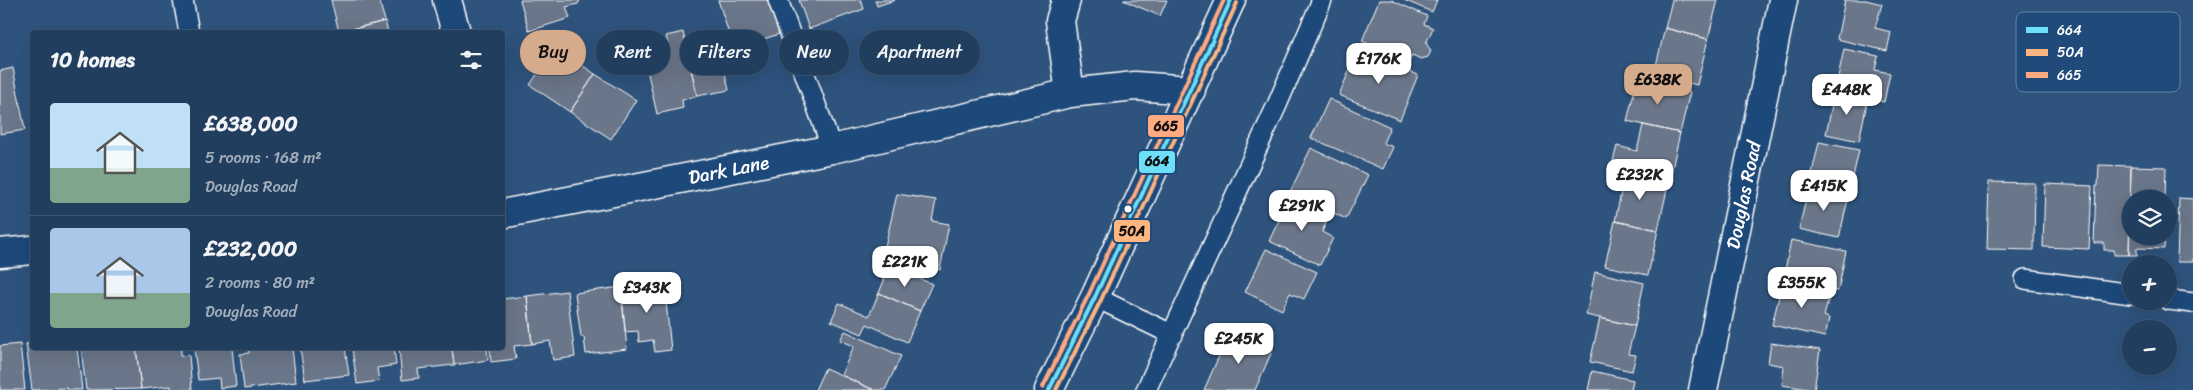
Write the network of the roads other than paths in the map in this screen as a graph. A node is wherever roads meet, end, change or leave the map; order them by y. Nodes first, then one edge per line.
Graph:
1 (184, 0) edge
2 (447, 0) edge
3 (778, 0) edge
4 (1066, 0) edge
5 (1230, 0) edge
6 (1322, 0) edge
7 (1784, 0) edge
8 (189, 30) edge
9 (455, 30) edge
10 (1191, 90) junction
11 (1070, 93) junction
12 (832, 149) junction
13 (505, 210) edge
14 (30, 250) edge
15 (0, 253) edge
16 (2025, 279) dead end
17 (2122, 293) edge
18 (1095, 297) junction
19 (2177, 301) edge
20 (2193, 303) edge
21 (1173, 335) junction
22 (1049, 390) edge
23 (1146, 390) edge
24 (1703, 390) edge

1 - 8 lane
2 - 9 street
3 - 12 lane
4 - 11 street
5 - 10 street
6 - 21 lane
7 - 24 street, Douglas Road
10 - 11 street, Dark Lane
10 - 18 street
11 - 12 street, Dark Lane
12 - 13 street, Dark Lane
14 - 15 street
16 - 17 lane
18 - 21 lane
18 - 22 street
19 - 20 lane
21 - 23 lane

